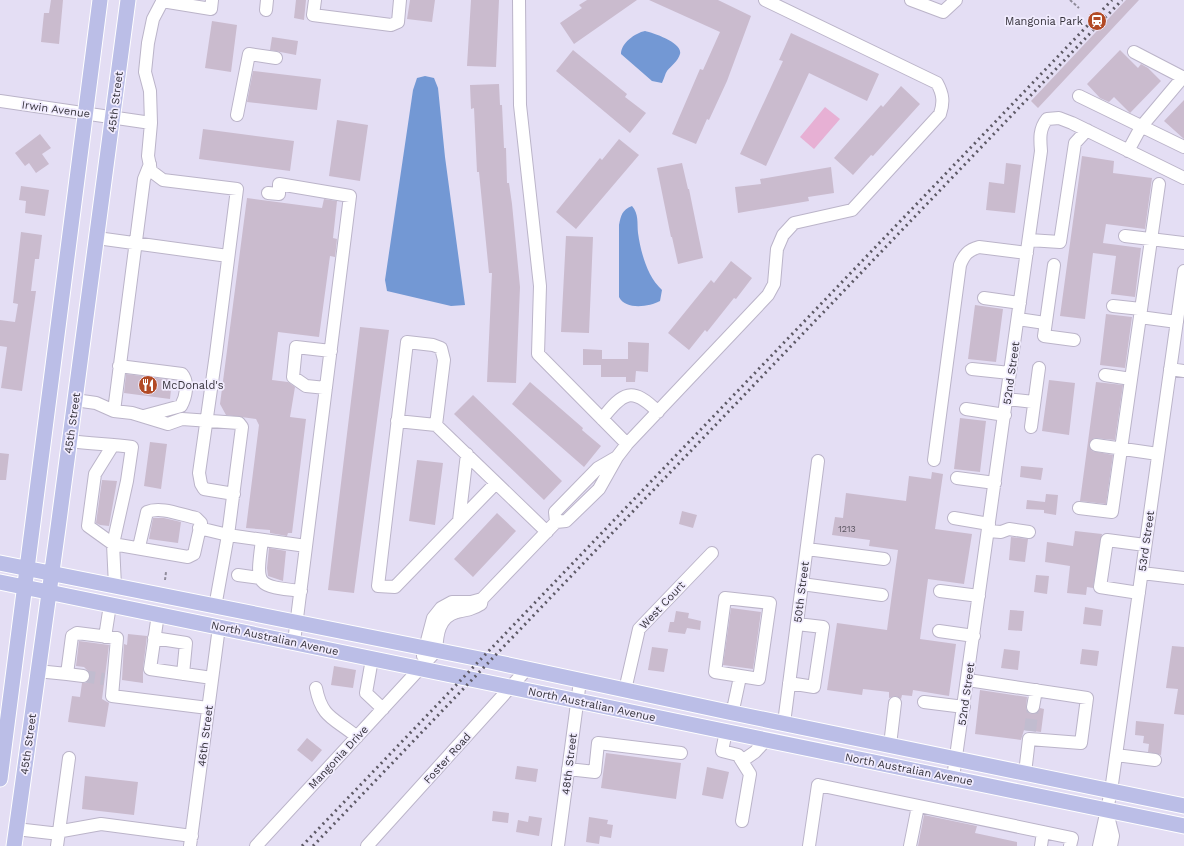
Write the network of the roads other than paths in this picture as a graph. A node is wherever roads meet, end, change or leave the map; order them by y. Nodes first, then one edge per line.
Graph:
1 (100, 0) edge
2 (128, 0) edge
3 (212, 0) edge
4 (315, 0) edge
5 (400, 0) edge
6 (519, 0) edge
7 (765, 0) edge
8 (911, 0) edge
9 (956, 0) edge
10 (162, 1) edge
11 (1134, 52) dead end
12 (276, 58) dead end
13 (1184, 77) edge
14 (1079, 96) dead end
15 (0, 101) edge
16 (85, 114) junction
17 (237, 116) dead end
18 (113, 118) junction
19 (151, 122) junction
20 (1141, 128) junction
21 (1087, 130) junction
22 (1184, 147) edge
23 (1128, 151) junction
24 (150, 164) junction
25 (1184, 178) edge
26 (1159, 184) dead end
27 (268, 193) dead end
28 (1125, 236) dead end
29 (97, 238) junction
30 (1151, 239) junction
31 (1029, 240) junction
32 (136, 243) junction
33 (1184, 243) edge
34 (1027, 253) junction
35 (228, 256) junction
36 (1054, 265) dead end
37 (1183, 279) edge
38 (984, 298) dead end
39 (1020, 303) junction
40 (1113, 306) dead end
41 (1140, 313) junction
42 (1018, 319) junction
43 (1177, 322) junction
44 (1045, 323) junction
45 (1074, 340) dead end
46 (331, 351) junction
47 (119, 366) junction
48 (1040, 368) dead end
49 (972, 369) dead end
50 (1170, 369) junction
51 (1184, 371) edge
52 (1010, 374) junction
53 (1105, 375) dead end
54 (1131, 378) junction
55 (326, 388) junction
56 (1007, 399) junction
57 (75, 400) junction
58 (1034, 402) junction
59 (966, 409) dead end
60 (114, 411) junction
61 (658, 412) junction
62 (1005, 415) junction
63 (144, 416) junction
64 (602, 419) junction
65 (207, 420) junction
66 (398, 421) junction
67 (436, 424) junction
68 (1031, 427) dead end
69 (70, 441) junction
70 (113, 444) junction
71 (628, 444) junction
72 (1096, 445) dead end
73 (1121, 449) junction
74 (467, 454) junction
75 (1158, 454) junction
76 (617, 456) junction
77 (934, 460) dead end
78 (818, 461) dead end
79 (588, 478) junction
80 (957, 478) dead end
81 (496, 483) junction
82 (995, 483) junction
83 (599, 489) junction
84 (234, 494) junction
85 (1079, 508) dead end
86 (954, 518) dead end
87 (459, 521) junction
88 (556, 522) junction
89 (989, 527) junction
90 (199, 528) junction
91 (547, 532) junction
92 (1029, 532) dead end
93 (228, 535) junction
94 (262, 540) junction
95 (113, 544) junction
96 (1145, 545) junction
97 (306, 546) junction
98 (139, 547) junction
99 (807, 549) junction
100 (712, 553) dead end
101 (884, 559) dead end
102 (0, 563) edge
103 (27, 568) junction
104 (51, 573) junction
105 (1142, 573) junction
106 (238, 575) dead end
107 (260, 578) junction
108 (1184, 578) edge
109 (0, 582) edge
110 (802, 584) junction
111 (115, 586) junction
112 (25, 587) junction
113 (301, 591) junction
114 (940, 591) dead end
115 (48, 592) junction
116 (1139, 593) junction
117 (882, 595) dead end
118 (979, 596) junction
119 (110, 605) junction
120 (215, 607) junction
121 (158, 614) junction
122 (297, 623) junction
123 (797, 624) junction
124 (219, 627) junction
125 (939, 631) dead end
126 (974, 636) junction
127 (105, 637) junction
128 (154, 638) junction
129 (294, 642) junction
130 (430, 650) junction
131 (372, 658) junction
132 (420, 668) junction
133 (526, 670) junction
134 (38, 671) junction
135 (67, 674) junction
136 (183, 674) junction
137 (83, 676) tunnel mouth
138 (737, 676) junction
139 (212, 678) junction
140 (968, 680) junction
141 (580, 681) junction
142 (789, 684) junction
143 (511, 687) junction
144 (316, 688) dead end
145 (625, 690) junction
146 (1036, 690) junction
147 (577, 701) junction
148 (924, 702) dead end
149 (895, 703) dead end
150 (964, 707) junction
151 (1033, 707) tunnel mouth
152 (208, 708) junction
153 (383, 709) junction
154 (728, 712) junction
155 (784, 723) junction
156 (726, 731) junction
157 (357, 737) junction
158 (766, 740) junction
159 (890, 745) junction
160 (681, 753) dead end
161 (1116, 755) junction
162 (68, 758) dead end
163 (957, 759) junction
164 (1156, 760) dead end
165 (742, 761) junction
166 (568, 769) junction
167 (1025, 773) junction
168 (953, 778) junction
169 (0, 779) edge
170 (1111, 791) junction
171 (918, 806) junction
172 (1184, 806) edge
173 (1106, 809) junction
174 (742, 821) dead end
175 (1184, 826) edge
176 (16, 829) junction
177 (59, 831) junction
178 (1043, 832) junction
179 (191, 841) edge
180 (376, 841) edge
181 (14, 846) edge
182 (57, 846) edge
183 (256, 846) edge
184 (366, 846) edge
185 (558, 846) edge
186 (809, 846) edge
187 (910, 846) edge
188 (1041, 846) edge
189 (1070, 846) edge
190 (1099, 846) edge
191 (1111, 846) edge

1 - 16 main road, 45th Street
2 - 18 main road, 45th Street
3 - 10 street
4 - 5 street
6 - 64 street
7 - 61 street
8 - 9 street
10 - 19 street
11 - 13 street
12 - 17 street
13 - 20 street
14 - 20 street
15 - 16 street, Irwin Avenue
16 - 18 street, Irwin Avenue
16 - 103 main road, 45th Street
18 - 19 street, Irwin Avenue
18 - 29 main road, 45th Street
19 - 24 street
20 - 22 street
20 - 23 street
21 - 23 street, 52nd Street
21 - 31 street
21 - 31 street, 52nd Street
23 - 25 street, 52nd Street
24 - 32 street
24 - 35 street
26 - 30 street
27 - 46 street
28 - 30 street
29 - 32 street
29 - 57 main road, 45th Street
30 - 33 street
30 - 41 street
31 - 34 street, 52nd Street
32 - 35 street
32 - 47 street
34 - 39 street, 52nd Street
34 - 77 street
35 - 65 street
36 - 44 street
37 - 43 street, 53rd Street
38 - 39 street
39 - 42 street, 52nd Street
40 - 41 street
41 - 43 street
41 - 54 street
42 - 44 street
42 - 52 street, 52nd Street
43 - 50 street, 53rd Street
44 - 45 street
46 - 55 street
46 - 55 street
47 - 60 street
47 - 63 street
48 - 58 street
49 - 52 street
50 - 51 street
50 - 75 street, 53rd Street
52 - 56 street, 52nd Street
53 - 54 street
54 - 73 street
55 - 97 street
56 - 58 street
56 - 62 street, 52nd Street
57 - 60 street
57 - 69 main road, 45th Street
58 - 68 street
59 - 62 street
60 - 63 street
61 - 64 street
61 - 71 street
62 - 82 street, 52nd Street
63 - 65 street
64 - 71 street
65 - 84 street
65 - 84 street
66 - 67 street
66 - 67 street
66 - 87 street
67 - 74 street
69 - 70 street
69 - 104 main road, 45th Street
70 - 95 street
70 - 95 street
71 - 76 street
72 - 73 street
73 - 75 street
73 - 85 street
74 - 81 street
74 - 87 street
75 - 96 street, 53rd Street
76 - 79 street
76 - 83 street
78 - 99 street, 50th Street
79 - 83 street
79 - 88 street
80 - 82 street
81 - 87 street
81 - 91 street
82 - 89 street, 52nd Street
83 - 88 street
84 - 93 street
86 - 89 street
88 - 91 street
89 - 92 street
89 - 118 street, 52nd Street
90 - 93 street
90 - 98 street
90 - 98 street
91 - 130 street
93 - 94 street
93 - 120 street
94 - 97 street
94 - 107 street
95 - 98 street
95 - 111 street
96 - 105 street, 53rd Street
96 - 116 street
97 - 113 street
99 - 101 street
99 - 110 street, 50th Street
100 - 145 street, West Court
102 - 103 main road, North Australian Avenue
103 - 104 main road, North Australian Avenue
103 - 112 main road, 45th Street
104 - 111 main road, North Australian Avenue
104 - 115 main road, 45th Street
105 - 108 street
105 - 116 street, 53rd Street
106 - 107 street
107 - 113 street
109 - 112 main road, North Australian Avenue
110 - 117 street
110 - 123 street, 50th Street
111 - 120 main road, North Australian Avenue
112 - 115 main road, North Australian Avenue
112 - 169 main road, 45th Street
113 - 122 street
114 - 118 street
115 - 119 main road, North Australian Avenue
115 - 134 main road, 45th Street
116 - 161 street, 53rd Street
118 - 126 street, 52nd Street
119 - 121 main road, North Australian Avenue
119 - 127 street
120 - 122 main road, North Australian Avenue
121 - 124 main road, North Australian Avenue
121 - 128 street
122 - 129 street
122 - 130 main road, North Australian Avenue
123 - 142 street, 50th Street
123 - 142 street
124 - 129 main road, North Australian Avenue
124 - 139 street, 46th Street
125 - 126 street
126 - 140 street, 52nd Street
127 - 135 street
127 - 152 street
128 - 136 street
128 - 136 street
129 - 131 main road, North Australian Avenue
130 - 132 street
130 - 133 main road, North Australian Avenue
131 - 132 main road, North Australian Avenue
131 - 153 street
132 - 143 main road, North Australian Avenue
132 - 153 street, Mangonia Drive
133 - 141 main road, North Australian Avenue
133 - 143 street, Foster Road
134 - 135 street
134 - 176 main road, 45th Street
135 - 137 street
136 - 139 street
138 - 138 street
138 - 154 street
139 - 152 street, 46th Street
140 - 146 street
140 - 150 street, 52nd Street
141 - 145 main road, North Australian Avenue
141 - 147 street, 48th Street
142 - 155 street, 50th Street
143 - 147 main road, North Australian Avenue
143 - 180 street, Foster Road
144 - 157 street
145 - 154 main road, North Australian Avenue
146 - 151 street
146 - 167 street
147 - 156 main road, North Australian Avenue
147 - 166 street, 48th Street
148 - 150 street
149 - 159 street
150 - 163 street, 52nd Street
152 - 179 street, 46th Street
153 - 157 street, Mangonia Drive
154 - 155 main road, North Australian Avenue
154 - 156 main road
155 - 159 main road, North Australian Avenue
156 - 158 main road, North Australian Avenue
156 - 165 street
157 - 183 street, Mangonia Drive
158 - 165 street
158 - 168 main road, North Australian Avenue
159 - 163 main road, North Australian Avenue
160 - 166 street
161 - 164 street
161 - 170 street, 53rd Street
162 - 177 street
163 - 167 main road, North Australian Avenue
163 - 168 street, 52nd Street
165 - 174 street
166 - 185 street, 48th Street
167 - 170 main road, North Australian Avenue
168 - 173 main road, North Australian Avenue
170 - 172 main road, North Australian Avenue
170 - 173 street, 53rd Street
171 - 178 street
171 - 186 street
171 - 187 street
173 - 175 main road, North Australian Avenue
173 - 190 street, 53rd Street
173 - 191 street
176 - 177 street
176 - 181 main road, 45th Street
177 - 179 street
177 - 182 street
178 - 188 street
178 - 189 street
180 - 184 street, Foster Road

